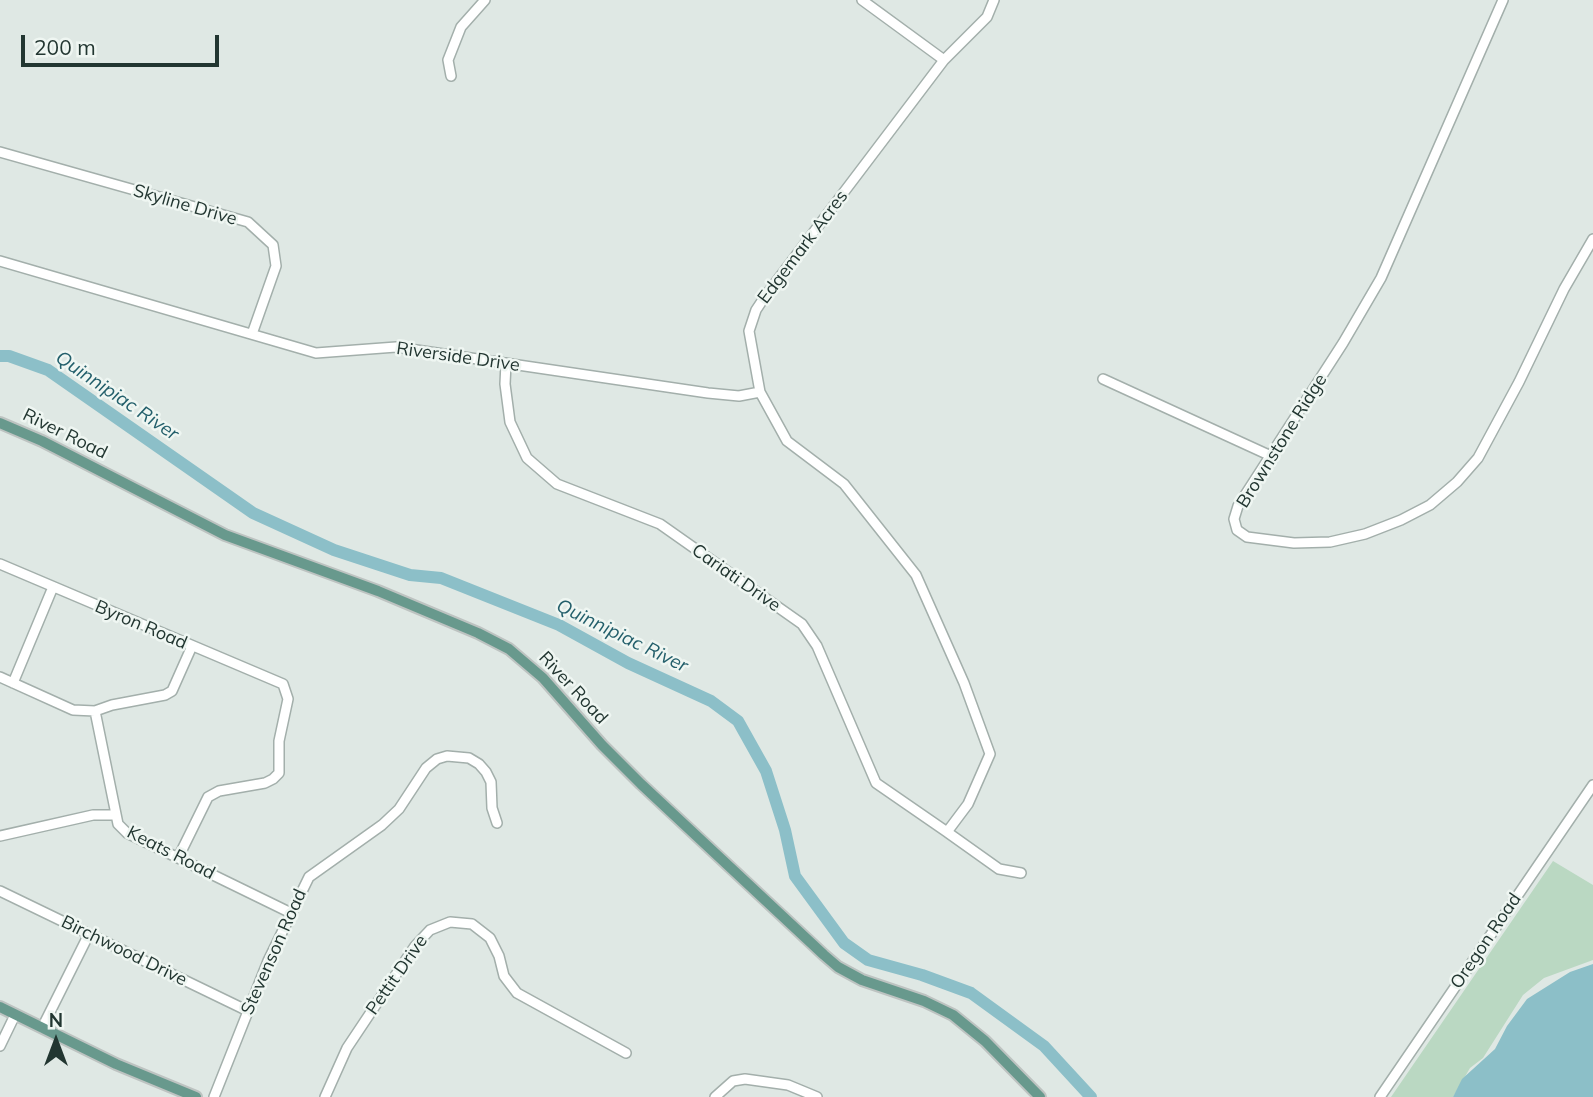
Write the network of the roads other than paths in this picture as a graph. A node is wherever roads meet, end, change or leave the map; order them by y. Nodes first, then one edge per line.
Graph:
1 (485, 0) edge
2 (862, 0) edge
3 (994, 0) edge
4 (1503, 0) edge
5 (944, 60) junction
6 (451, 76) dead end
7 (0, 152) edge
8 (1593, 239) edge
9 (0, 261) edge
10 (252, 334) junction
11 (506, 363) junction
12 (1104, 379) dead end
13 (760, 392) junction
14 (0, 423) edge
15 (1270, 456) junction
16 (0, 564) edge
17 (53, 587) junction
18 (191, 646) junction
19 (0, 677) edge
20 (13, 683) junction
21 (95, 711) junction
22 (1593, 785) edge
23 (116, 815) junction
24 (497, 823) dead end
25 (947, 832) junction
26 (0, 836) edge
27 (178, 858) junction
28 (1021, 873) dead end
29 (0, 891) edge
30 (291, 913) junction
31 (89, 934) junction
32 (0, 1007) edge
33 (248, 1011) junction
34 (15, 1015) junction
35 (43, 1028) junction
36 (0, 1046) edge
37 (626, 1053) dead end
38 (805, 1095) edge
39 (196, 1097) edge
40 (214, 1097) edge
41 (325, 1097) edge
42 (715, 1097) edge
43 (817, 1097) edge
44 (1040, 1097) edge
45 (1380, 1097) edge

1 - 6 street
2 - 5 street
3 - 5 street, Edgemark Acres
4 - 15 street, Brownstone Ridge
5 - 13 street, Edgemark Acres
7 - 10 street, Skyline Drive
8 - 15 street, Brownstone Ridge
9 - 10 street, Riverside Drive
10 - 11 street, Riverside Drive
11 - 13 street, Riverside Drive
11 - 25 street, Cariati Drive
12 - 15 street
13 - 25 street, Edgemark Acres
14 - 44 main road, River Road
16 - 17 street, Byron Road
17 - 18 street, Byron Road
17 - 20 street
18 - 21 street
18 - 27 street, Byron Road
19 - 20 street
20 - 21 street
21 - 23 street, Keats Road
22 - 45 street, Oregon Road
23 - 26 street
23 - 27 street, Keats Road
24 - 30 street, Stevenson Road
25 - 28 street
27 - 30 street, Keats Road
29 - 31 street, Birchwood Drive
30 - 33 street, Stevenson Road
31 - 33 street, Birchwood Drive
31 - 35 street
32 - 34 main road
33 - 40 street, Stevenson Road
34 - 35 main road
34 - 36 street
35 - 39 main road
37 - 41 street, Pettit Drive
38 - 42 street
38 - 43 street

